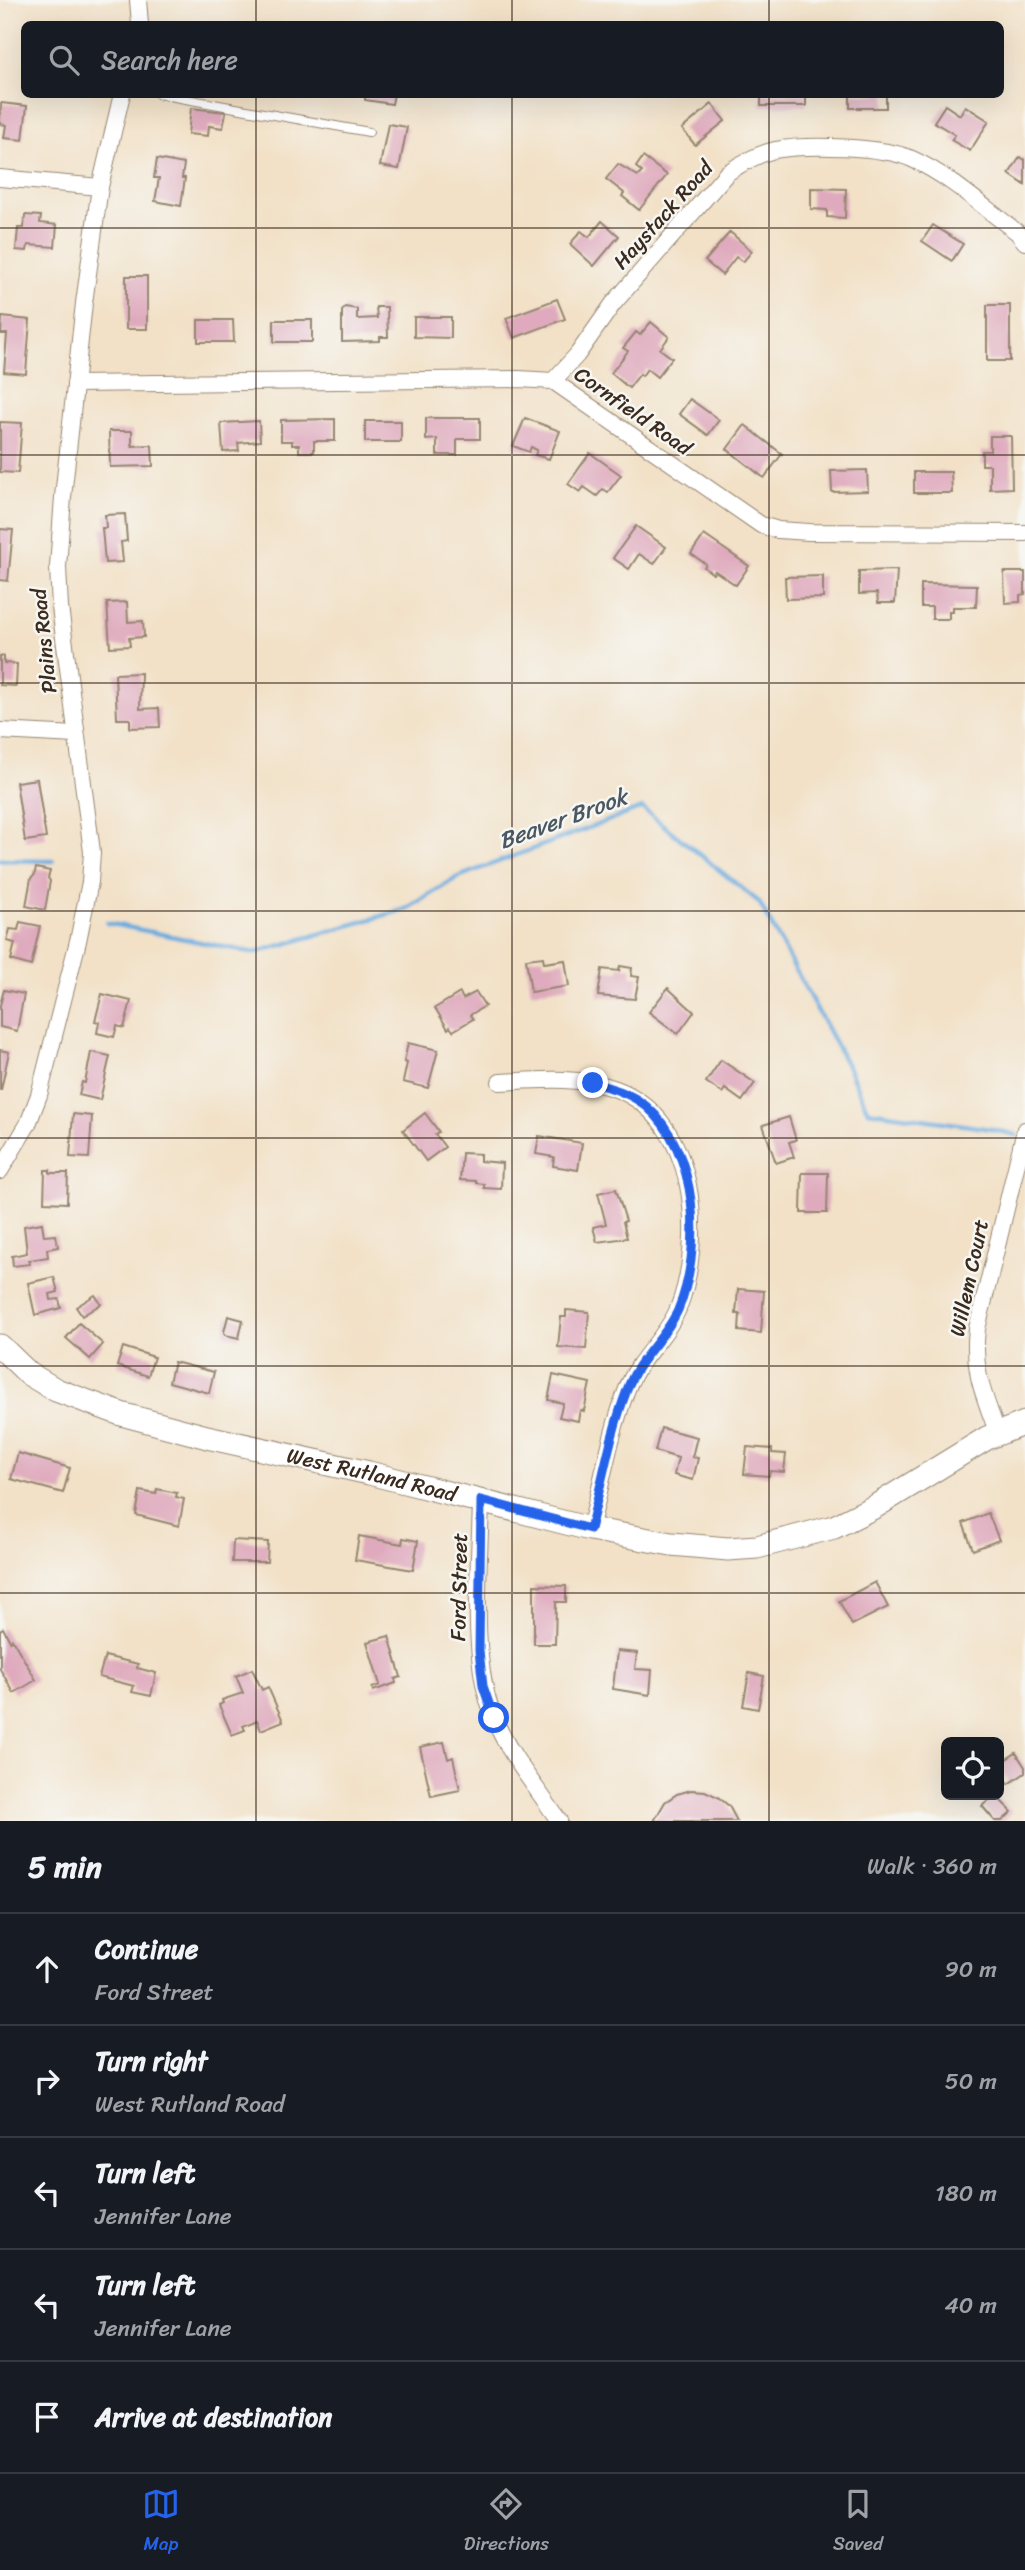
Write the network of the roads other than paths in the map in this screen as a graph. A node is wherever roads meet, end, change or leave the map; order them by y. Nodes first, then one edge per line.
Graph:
1 (138, 0) edge
2 (140, 21) edge
3 (121, 98) edge
4 (180, 98) edge
5 (369, 132) dead end
6 (0, 178) edge
7 (100, 187) junction
8 (1025, 242) edge
9 (553, 381) junction
10 (75, 384) junction
11 (1025, 533) edge
12 (0, 731) edge
13 (76, 735) junction
14 (500, 1082) dead end
15 (1025, 1130) edge
16 (0, 1171) edge
17 (0, 1346) edge
18 (1025, 1423) edge
19 (998, 1434) junction
20 (481, 1500) junction
21 (590, 1529) junction
22 (559, 1821) edge

1 - 2 street
3 - 7 street, Plains Road
4 - 5 lane
6 - 7 street
7 - 10 street, Plains Road
8 - 9 street, Haystack Road
9 - 10 street, Cornfield Road
9 - 11 street, Cornfield Road
10 - 13 street, Plains Road
12 - 13 street
13 - 16 street, Plains Road
14 - 21 street
15 - 19 street, Willem Court
17 - 20 main road, West Rutland Road
18 - 19 main road, West Rutland Road
19 - 21 main road, West Rutland Road
20 - 21 main road, West Rutland Road
20 - 22 street, Ford Street

